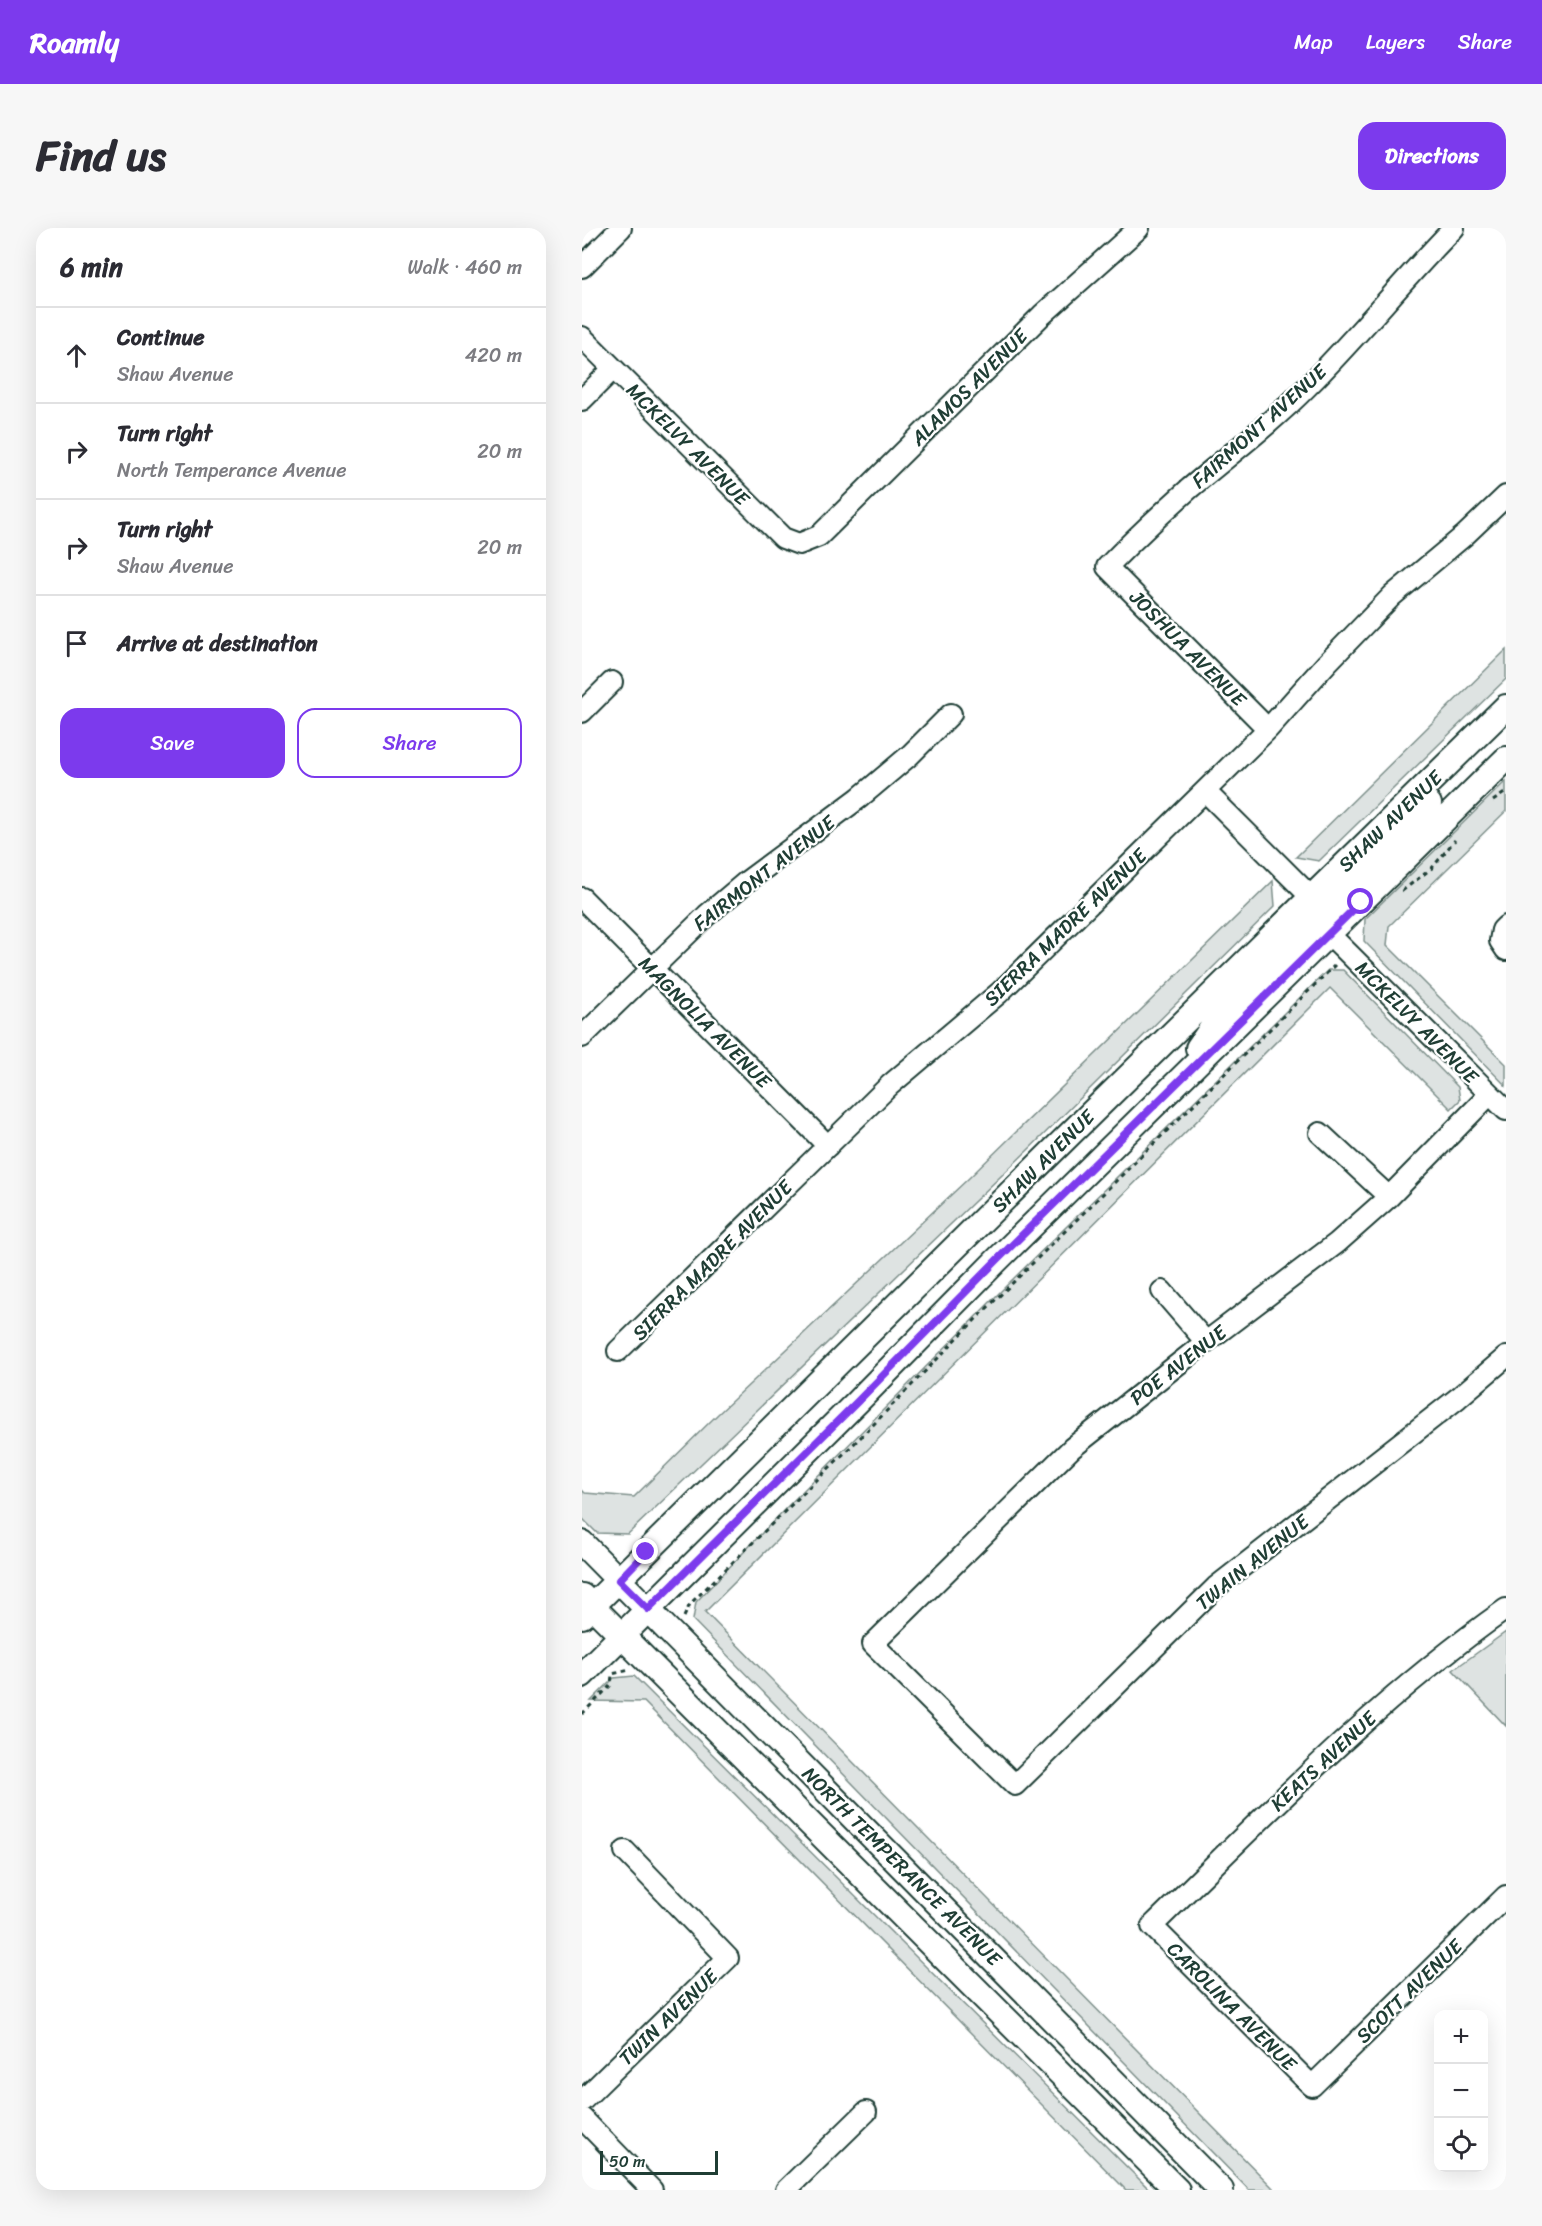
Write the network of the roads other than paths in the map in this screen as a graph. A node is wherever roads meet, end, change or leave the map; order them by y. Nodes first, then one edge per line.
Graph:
1 (621, 228) edge
2 (1139, 228) edge
3 (1454, 228) edge
4 (582, 267) edge
5 (582, 337) edge
6 (613, 369) junction
7 (582, 400) edge
8 (1506, 496) edge
9 (799, 544) joint
10 (1107, 567) joint
11 (612, 682) dead end
12 (1506, 707) edge
13 (582, 712) edge
14 (951, 714) dead end
15 (1269, 729) junction
16 (1473, 740) junction
17 (1506, 759) edge
18 (1205, 791) junction
19 (1311, 897) junction
20 (582, 898) edge
21 (1329, 934) junction
22 (651, 968) junction
23 (582, 1037) edge
24 (1168, 1092) junction
25 (1490, 1094) junction
26 (1506, 1110) edge
27 (1320, 1133) dead end
28 (828, 1146) junction
29 (1389, 1197) junction
30 (1162, 1291) dead end
31 (1206, 1342) junction
32 (618, 1351) dead end
33 (1506, 1357) edge
34 (582, 1543) edge
35 (619, 1580) junction
36 (585, 1606) edge
37 (648, 1609) junction
38 (1506, 1609) edge
39 (621, 1636) junction
40 (582, 1675) edge
41 (1015, 1785) joint
42 (625, 1851) dead end
43 (1506, 1896) edge
44 (1152, 1926) joint
45 (1312, 2086) joint
46 (582, 2101) edge
47 (866, 2112) dead end
48 (582, 2118) edge
49 (652, 2190) edge
50 (786, 2190) edge
51 (1177, 2190) edge
52 (1221, 2190) edge

1 - 4 street
2 - 9 street, ALAMOS AVENUE
3 - 10 street, FAIRMONT AVENUE
5 - 6 street, MCKELVY AVENUE
6 - 7 street
6 - 9 street, MCKELVY AVENUE
8 - 15 street, SIERRA MADRE AVENUE
10 - 15 street, JOSHUA AVENUE
11 - 13 street
12 - 16 main road, SHAW AVENUE
14 - 22 street, FAIRMONT AVENUE
15 - 18 street, SIERRA MADRE AVENUE
16 - 19 main road, SHAW AVENUE
16 - 21 main road
17 - 21 main road, SHAW AVENUE
18 - 19 street
18 - 28 street, SIERRA MADRE AVENUE
19 - 24 main road
19 - 35 main road, SHAW AVENUE
20 - 22 street, MAGNOLIA AVENUE
21 - 24 main road, SHAW AVENUE
21 - 25 street, MCKELVY AVENUE
22 - 23 street, FAIRMONT AVENUE
22 - 28 street, MAGNOLIA AVENUE
24 - 37 main road, SHAW AVENUE
25 - 26 street, MCKELVY AVENUE
25 - 29 street, POE AVENUE
27 - 29 street
28 - 32 street, SIERRA MADRE AVENUE
29 - 31 street, POE AVENUE
30 - 31 street
31 - 41 street, POE AVENUE
33 - 41 street, TWAIN AVENUE
34 - 35 main road, NORTH TEMPERANCE AVENUE
35 - 36 main road, SHAW AVENUE
35 - 37 main road, NORTH TEMPERANCE AVENUE
36 - 39 main road, NORTH TEMPERANCE AVENUE
37 - 39 main road, SHAW AVENUE
37 - 52 main road, NORTH TEMPERANCE AVENUE
38 - 44 street, KEATS AVENUE
39 - 40 main road, SHAW AVENUE
39 - 51 main road, NORTH TEMPERANCE AVENUE
42 - 46 street, TWIN AVENUE
43 - 45 street, SCOTT AVENUE
44 - 45 street, CAROLINA AVENUE
47 - 50 street
48 - 49 street

